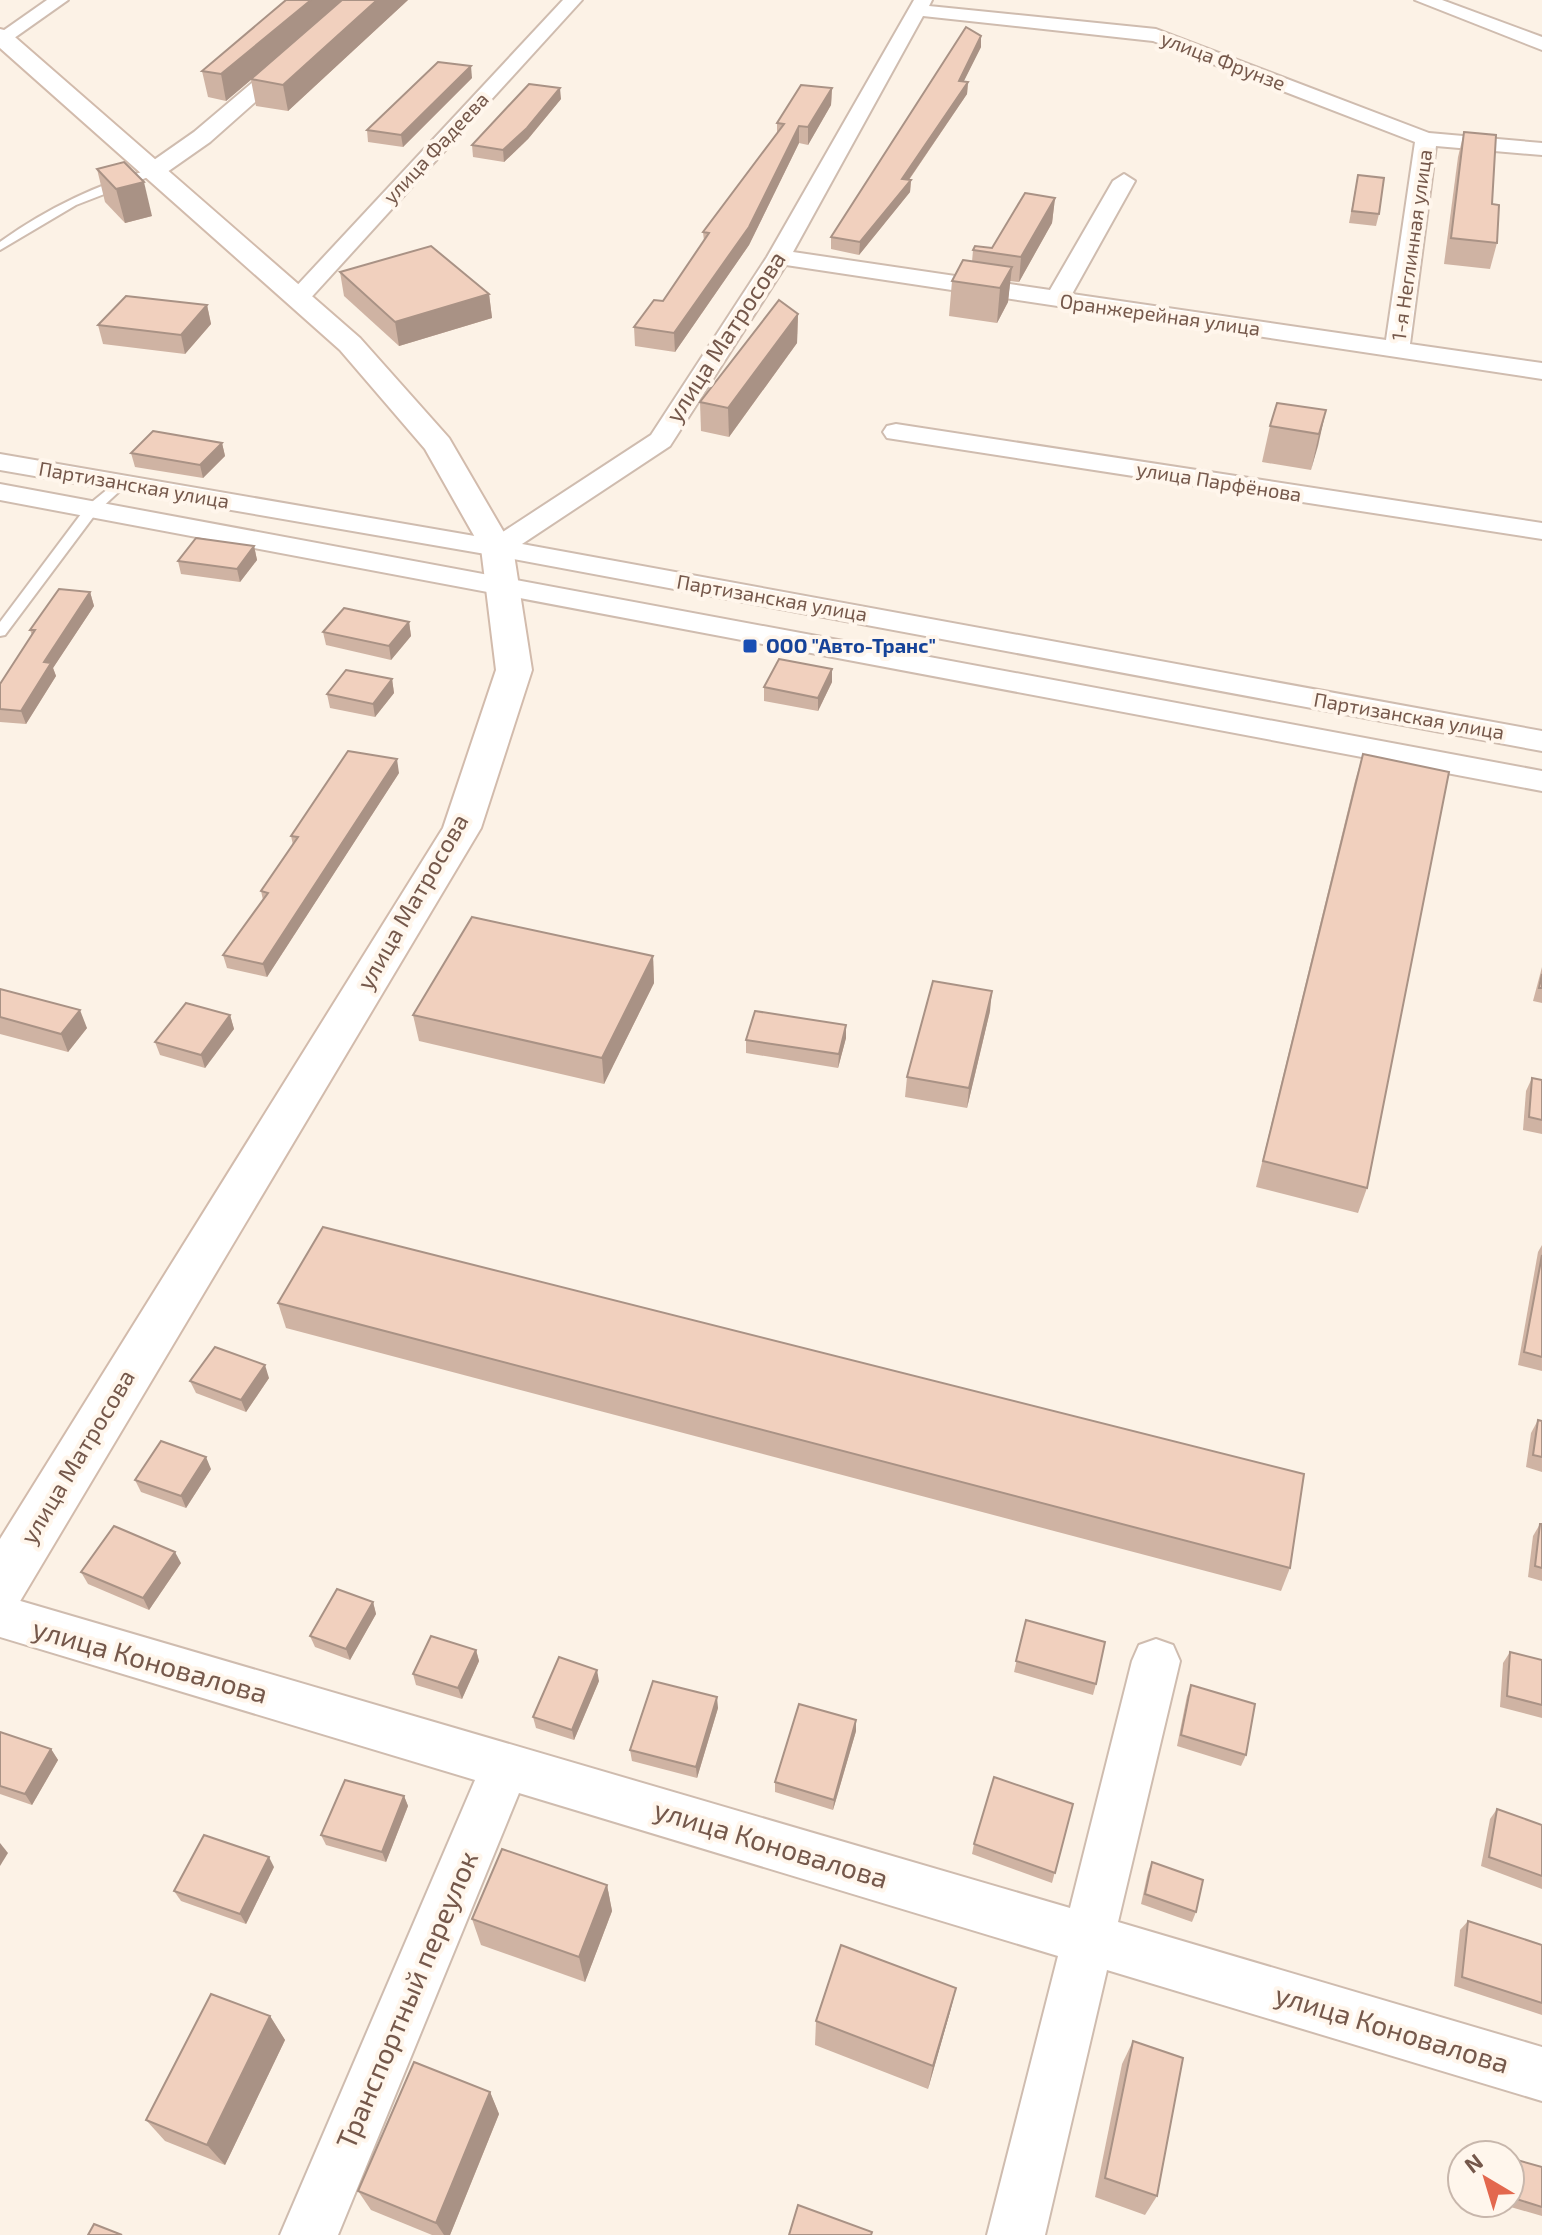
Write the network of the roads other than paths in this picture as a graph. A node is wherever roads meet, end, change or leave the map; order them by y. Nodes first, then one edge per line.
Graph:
1 (59, 0) edge
2 (361, 0) edge
3 (573, 0) edge
4 (1424, 0) edge
5 (920, 5) edge
6 (1, 39) edge
7 (1542, 44) edge
8 (1426, 139) junction
9 (1542, 149) edge
10 (152, 172) junction
11 (1124, 181) dead end
12 (0, 247) edge
13 (779, 257) junction
14 (299, 297) junction
15 (1056, 300) junction
16 (1397, 350) junction
17 (1542, 371) edge
18 (896, 432) dead end
19 (0, 462) edge
20 (120, 483) junction
21 (0, 492) edge
22 (92, 509) junction
23 (1542, 531) edge
24 (499, 567) junction
25 (0, 632) edge
26 (1542, 741) edge
27 (1542, 781) edge
28 (0, 1586) edge
29 (0, 1616) edge
30 (1156, 1661) dead end
31 (506, 1765) junction
32 (1090, 1939) junction
33 (1542, 2074) edge
34 (309, 2235) edge
35 (1016, 2235) edge

1 - 6 street
2 - 10 street
3 - 14 street, улица Фадеева
4 - 7 street
5 - 8 street, улица Фрунзе
5 - 13 street, улица Матросова
6 - 10 main road
8 - 9 street, улица Фрунзе
8 - 16 street, 1-я Неглинная улица
10 - 12 lane
10 - 14 main road
11 - 15 street
13 - 15 street, Оранжерейная улица
13 - 24 street, улица Матросова
14 - 24 main road
15 - 16 street, Оранжерейная улица
16 - 17 street, Оранжерейная улица
18 - 23 street, улица Парфёнова
19 - 20 street, Партизанская улица
20 - 22 lane
20 - 24 street, Партизанская улица
21 - 22 street, Партизанская улица
22 - 24 street, Партизанская улица
22 - 25 lane
24 - 26 street, Партизанская улица
24 - 27 street
24 - 28 main road, улица Матросова
29 - 31 street, улица Коновалова
30 - 32 street
31 - 32 street, улица Коновалова
31 - 34 street, Транспортный переулок
32 - 33 street, улица Коновалова
32 - 35 street

